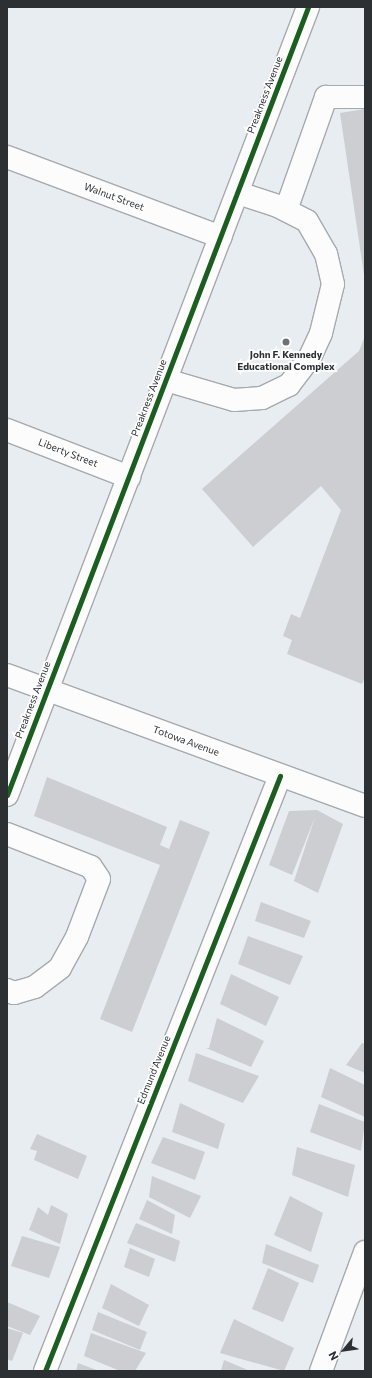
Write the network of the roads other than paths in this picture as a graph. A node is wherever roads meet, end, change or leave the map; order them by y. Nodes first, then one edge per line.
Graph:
1 (303, 8) edge
2 (365, 97) edge
3 (7, 157) edge
4 (238, 193) junction
5 (286, 210) junction
6 (221, 237) junction
7 (166, 380) junction
8 (7, 430) edge
9 (129, 477) junction
10 (7, 675) edge
11 (47, 690) junction
12 (280, 776) junction
13 (7, 795) edge
14 (365, 806) edge
15 (7, 834) edge
16 (7, 990) edge
17 (365, 1252) edge
18 (45, 1371) edge
19 (321, 1371) edge

1 - 4 street, Preakness Avenue
2 - 5 street
3 - 6 street, Walnut Street
4 - 5 street
4 - 6 street, Preakness Avenue
5 - 7 street
6 - 7 street, Preakness Avenue
7 - 9 street, Preakness Avenue
8 - 9 street, Liberty Street
9 - 11 street, Preakness Avenue
10 - 11 street, Totowa Avenue
11 - 12 street, Totowa Avenue
11 - 13 street, Preakness Avenue
12 - 14 street, Totowa Avenue
12 - 18 street, Edmund Avenue
15 - 16 street
17 - 19 street

